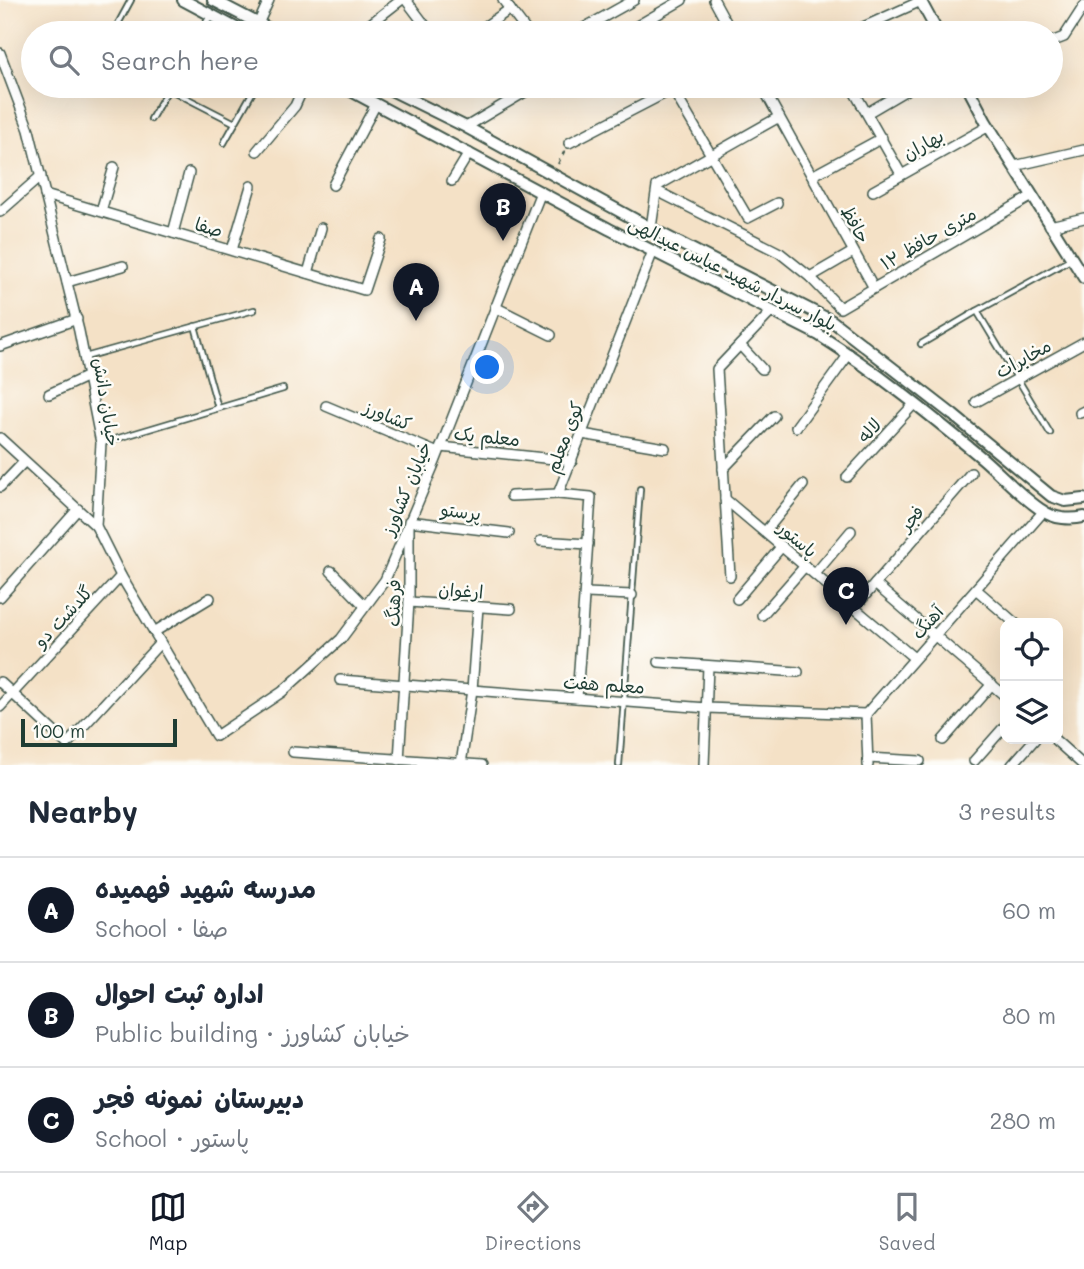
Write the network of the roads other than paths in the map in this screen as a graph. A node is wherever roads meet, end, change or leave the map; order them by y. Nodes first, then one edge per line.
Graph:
1 (131, 0) edge
2 (183, 0) edge
3 (213, 0) edge
4 (269, 0) edge
5 (404, 0) edge
6 (503, 0) edge
7 (634, 0) edge
8 (682, 0) edge
9 (714, 0) edge
10 (921, 1) edge
11 (1084, 6) edge
12 (510, 9) junction
13 (210, 15) junction
14 (120, 21) edge
15 (207, 21) edge
16 (221, 21) edge
17 (252, 21) edge
18 (259, 21) edge
19 (375, 21) edge
20 (421, 21) edge
21 (493, 21) edge
22 (519, 21) edge
23 (596, 21) edge
24 (646, 21) edge
25 (725, 21) edge
26 (877, 21) edge
27 (932, 21) edge
28 (1063, 37) edge
29 (0, 53) edge
30 (3, 70) edge
31 (162, 98) edge
32 (188, 98) edge
33 (249, 98) edge
34 (299, 98) edge
35 (365, 98) edge
36 (407, 98) edge
37 (515, 98) edge
38 (657, 98) edge
39 (681, 98) edge
40 (769, 98) edge
41 (858, 98) edge
42 (893, 98) edge
43 (974, 98) edge
44 (376, 104) junction
45 (867, 113) junction
46 (779, 117) junction
47 (151, 119) dead end
48 (235, 123) junction
49 (989, 126) junction
50 (466, 127) junction
51 (882, 138) junction
52 (569, 143) road end
53 (224, 144) dead end
54 (1084, 150) edge
55 (257, 151) dead end
56 (469, 153) junction
57 (711, 156) junction
58 (1014, 166) junction
59 (114, 167) dead end
60 (189, 173) dead end
61 (552, 174) junction
62 (901, 174) junction
63 (41, 176) junction
64 (811, 176) junction
65 (452, 181) dead end
66 (251, 186) dead end
67 (333, 186) dead end
68 (657, 191) junction
69 (873, 191) dead end
70 (541, 192) junction
71 (46, 195) junction
72 (1032, 196) junction
73 (777, 203) dead end
74 (101, 211) junction
75 (0, 212) edge
76 (1084, 218) edge
77 (1050, 226) junction
78 (321, 228) dead end
79 (651, 228) junction
80 (173, 233) junction
81 (380, 239) dead end
82 (232, 250) junction
83 (653, 251) junction
84 (853, 252) junction
85 (1072, 259) junction
86 (123, 266) dead end
87 (308, 273) junction
88 (810, 277) junction
89 (1084, 278) edge
90 (67, 282) junction
91 (874, 288) junction
92 (495, 307) junction
93 (254, 310) dead end
94 (772, 311) junction
95 (977, 311) junction
96 (77, 319) junction
97 (195, 326) junction
98 (551, 335) dead end
99 (1084, 342) edge
100 (921, 344) dead end
101 (740, 345) junction
102 (0, 346) edge
103 (849, 354) junction
104 (85, 357) junction
105 (762, 369) dead end
106 (88, 376) junction
107 (1017, 380) junction
108 (283, 389) dead end
109 (49, 394) dead end
110 (976, 402) dead end
111 (914, 404) junction
112 (326, 406) dead end
113 (218, 408) junction
114 (774, 416) dead end
115 (796, 427) dead end
116 (1050, 433) dead end
117 (582, 434) junction
118 (0, 438) edge
119 (101, 443) junction
120 (665, 448) dead end
121 (440, 450) junction
122 (572, 461) junction
123 (24, 462) junction
124 (723, 469) junction
125 (971, 473) dead end
126 (847, 477) dead end
127 (803, 485) dead end
128 (0, 487) edge
129 (640, 489) dead end
130 (558, 495) junction
131 (511, 496) dead end
132 (725, 499) junction
133 (1084, 499) edge
134 (78, 509) junction
135 (1043, 512) junction
136 (1084, 517) edge
137 (409, 521) junction
138 (96, 526) junction
139 (851, 531) dead end
140 (765, 532) junction
141 (509, 533) dead end
142 (541, 541) dead end
143 (588, 544) junction
144 (782, 546) junction
145 (805, 566) junction
146 (331, 571) dead end
147 (815, 574) junction
148 (121, 576) junction
149 (730, 576) dead end
150 (875, 584) junction
151 (977, 590) junction
152 (586, 593) junction
153 (632, 595) junction
154 (0, 597) edge
155 (210, 598) dead end
156 (737, 599) dead end
157 (409, 601) junction
158 (365, 606) junction
159 (478, 607) junction
160 (855, 607) junction
161 (511, 609) dead end
162 (762, 615) dead end
163 (1009, 618) edge
164 (154, 632) junction
165 (934, 636) junction
166 (160, 643) junction
167 (914, 659) junction
168 (659, 662) dead end
169 (708, 666) junction
170 (798, 672) dead end
171 (340, 680) dead end
172 (0, 682) edge
173 (992, 684) junction
174 (405, 685) junction
175 (472, 690) junction
176 (1000, 691) edge
177 (14, 693) junction
178 (577, 698) junction
179 (625, 702) junction
180 (0, 707) edge
181 (707, 708) junction
182 (866, 714) junction
183 (1000, 732) edge
184 (943, 740) dead end
185 (1031, 744) edge
186 (1060, 744) edge
187 (293, 752) dead end
188 (399, 760) junction
189 (868, 761) edge
190 (920, 761) dead end
191 (974, 761) dead end
192 (461, 764) edge
193 (482, 765) edge
194 (620, 765) edge
195 (704, 765) edge
196 (1012, 765) edge
197 (1083, 765) edge

1 - 14 lane
2 - 13 street
3 - 17 street
4 - 18 street
5 - 19 street
5 - 20 street
6 - 12 street
7 - 23 street
8 - 24 street
9 - 25 street
10 - 26 street
10 - 27 street
11 - 28 street
12 - 21 street
12 - 22 street
13 - 15 lane
13 - 16 street
29 - 30 street, خیابان دانش
30 - 63 street, خیابان دانش
31 - 47 lane
32 - 48 lane
33 - 48 lane
34 - 55 street
35 - 44 street, بلوار سردار شهید عباس عبدالهی
36 - 50 street, بلوار سردار شهید عباس عبدالهی
37 - 50 street
38 - 52 street
39 - 57 street
40 - 46 street, حافظ
41 - 45 street
42 - 45 street
43 - 49 street
44 - 56 street, بلوار سردار شهید عباس عبدالهی
44 - 67 street
45 - 51 street
46 - 57 street
46 - 64 street, حافظ
48 - 53 lane
49 - 58 street
49 - 62 street, بهاران
50 - 61 street, بلوار سردار شهید عباس عبدالهی
51 - 62 street
51 - 64 street
54 - 58 street
56 - 65 street
56 - 70 street, بلوار سردار شهید عباس عبدالهی
57 - 68 street
57 - 73 street
58 - 72 street
59 - 74 street
60 - 80 street
61 - 70 street
61 - 79 street, بلوار سردار شهید عباس عبدالهی
62 - 69 street, بهاران
63 - 71 street, خیابان دانش
63 - 75 street
64 - 84 street, حافظ
66 - 82 street
68 - 79 street
68 - 88 street
70 - 83 street, بلوار سردار شهید عباس عبدالهی
70 - 92 street, خیابان کشاورز
71 - 74 street, صفا
71 - 90 street, خیابان دانش
72 - 77 street
72 - 91 street, ۱۲ متری حافظ
74 - 80 street, صفا
76 - 77 street
77 - 85 street
78 - 87 street
79 - 133 street, بلوار سردار شهید عباس عبدالهی
80 - 82 street, صفا
81 - 87 street, صفا
82 - 87 street, صفا
83 - 94 street, بلوار سردار شهید عباس عبدالهی
83 - 117 street, کوی معلم
84 - 88 street
84 - 91 street, حافظ
85 - 89 street
85 - 95 lane
86 - 90 street
88 - 91 street, ۱۲ متری حافظ
90 - 96 street, خیابان دانش
92 - 98 street
92 - 121 street, خیابان کشاورز
93 - 97 lane
94 - 101 street
94 - 103 street, بلوار سردار شهید عباس عبدالهی
95 - 100 lane
95 - 107 lane
96 - 102 street
96 - 104 street, خیابان دانش
97 - 104 lane
97 - 113 lane
99 - 107 street, مخابرات
101 - 105 street
101 - 124 street
103 - 111 street, بلوار سردار شهید عباس عبدالهی
103 - 115 street
104 - 106 street, خیابان دانش
106 - 109 street
106 - 119 street, خیابان دانش
107 - 110 street, مخابرات
107 - 116 lane
108 - 113 lane
111 - 126 street, لاله
111 - 135 street, بلوار سردار شهید عباس عبدالهی
112 - 121 street, کشاورز
113 - 119 lane
114 - 124 street
117 - 120 street
117 - 122 street, کوی معلم
118 - 123 street
119 - 138 street, خیابان دانش
121 - 122 street, معلم یک
121 - 137 street, خیابان کشاورز
122 - 130 street, کوی معلم
123 - 128 street
123 - 134 street
124 - 132 street
125 - 150 street, فجر
127 - 140 street
129 - 153 lane
130 - 131 street
130 - 143 street, کوی معلم
132 - 140 street, پاستور
132 - 149 street
134 - 138 street
134 - 154 street
135 - 136 street
135 - 151 street, آهنگ
137 - 141 street, پرستو
137 - 157 street, فرهنگ
137 - 158 street, خیابان کشاورز
138 - 148 street
139 - 147 street
140 - 144 street, پاستور
142 - 143 street
143 - 152 street, کوی معلم
144 - 145 street, پاستور
144 - 156 street
145 - 147 street, پاستور
145 - 162 street
146 - 158 street
147 - 160 street, پاستور
148 - 164 street
148 - 177 street, گلدشت دو
150 - 160 street, فجر
150 - 165 street
151 - 163 street
151 - 165 street, آهنگ
152 - 153 street
152 - 178 street, کوی معلم
153 - 179 lane
155 - 164 street
157 - 159 street, ارغوان
157 - 174 street, فرهنگ
158 - 166 street, خیابان کشاورز
159 - 161 street, ارغوان
159 - 175 street
160 - 167 street, پاستور
164 - 166 street
165 - 167 street, آهنگ
165 - 173 street
166 - 177 street
167 - 182 street, آهنگ
168 - 169 street
169 - 170 street
169 - 181 street
171 - 174 street, معلم هفت
172 - 177 street
173 - 176 street
173 - 184 street
174 - 175 street, معلم هفت
174 - 188 street, فرهنگ
175 - 178 street, معلم هفت
175 - 192 street
177 - 180 street, گلدشت دو
178 - 179 street, معلم هفت
179 - 181 street, معلم هفت
179 - 194 lane
181 - 182 street, معلم هفت
181 - 195 street
182 - 189 street
183 - 191 street
185 - 196 street
186 - 197 street
187 - 188 street
188 - 192 street
189 - 190 street
192 - 193 street

